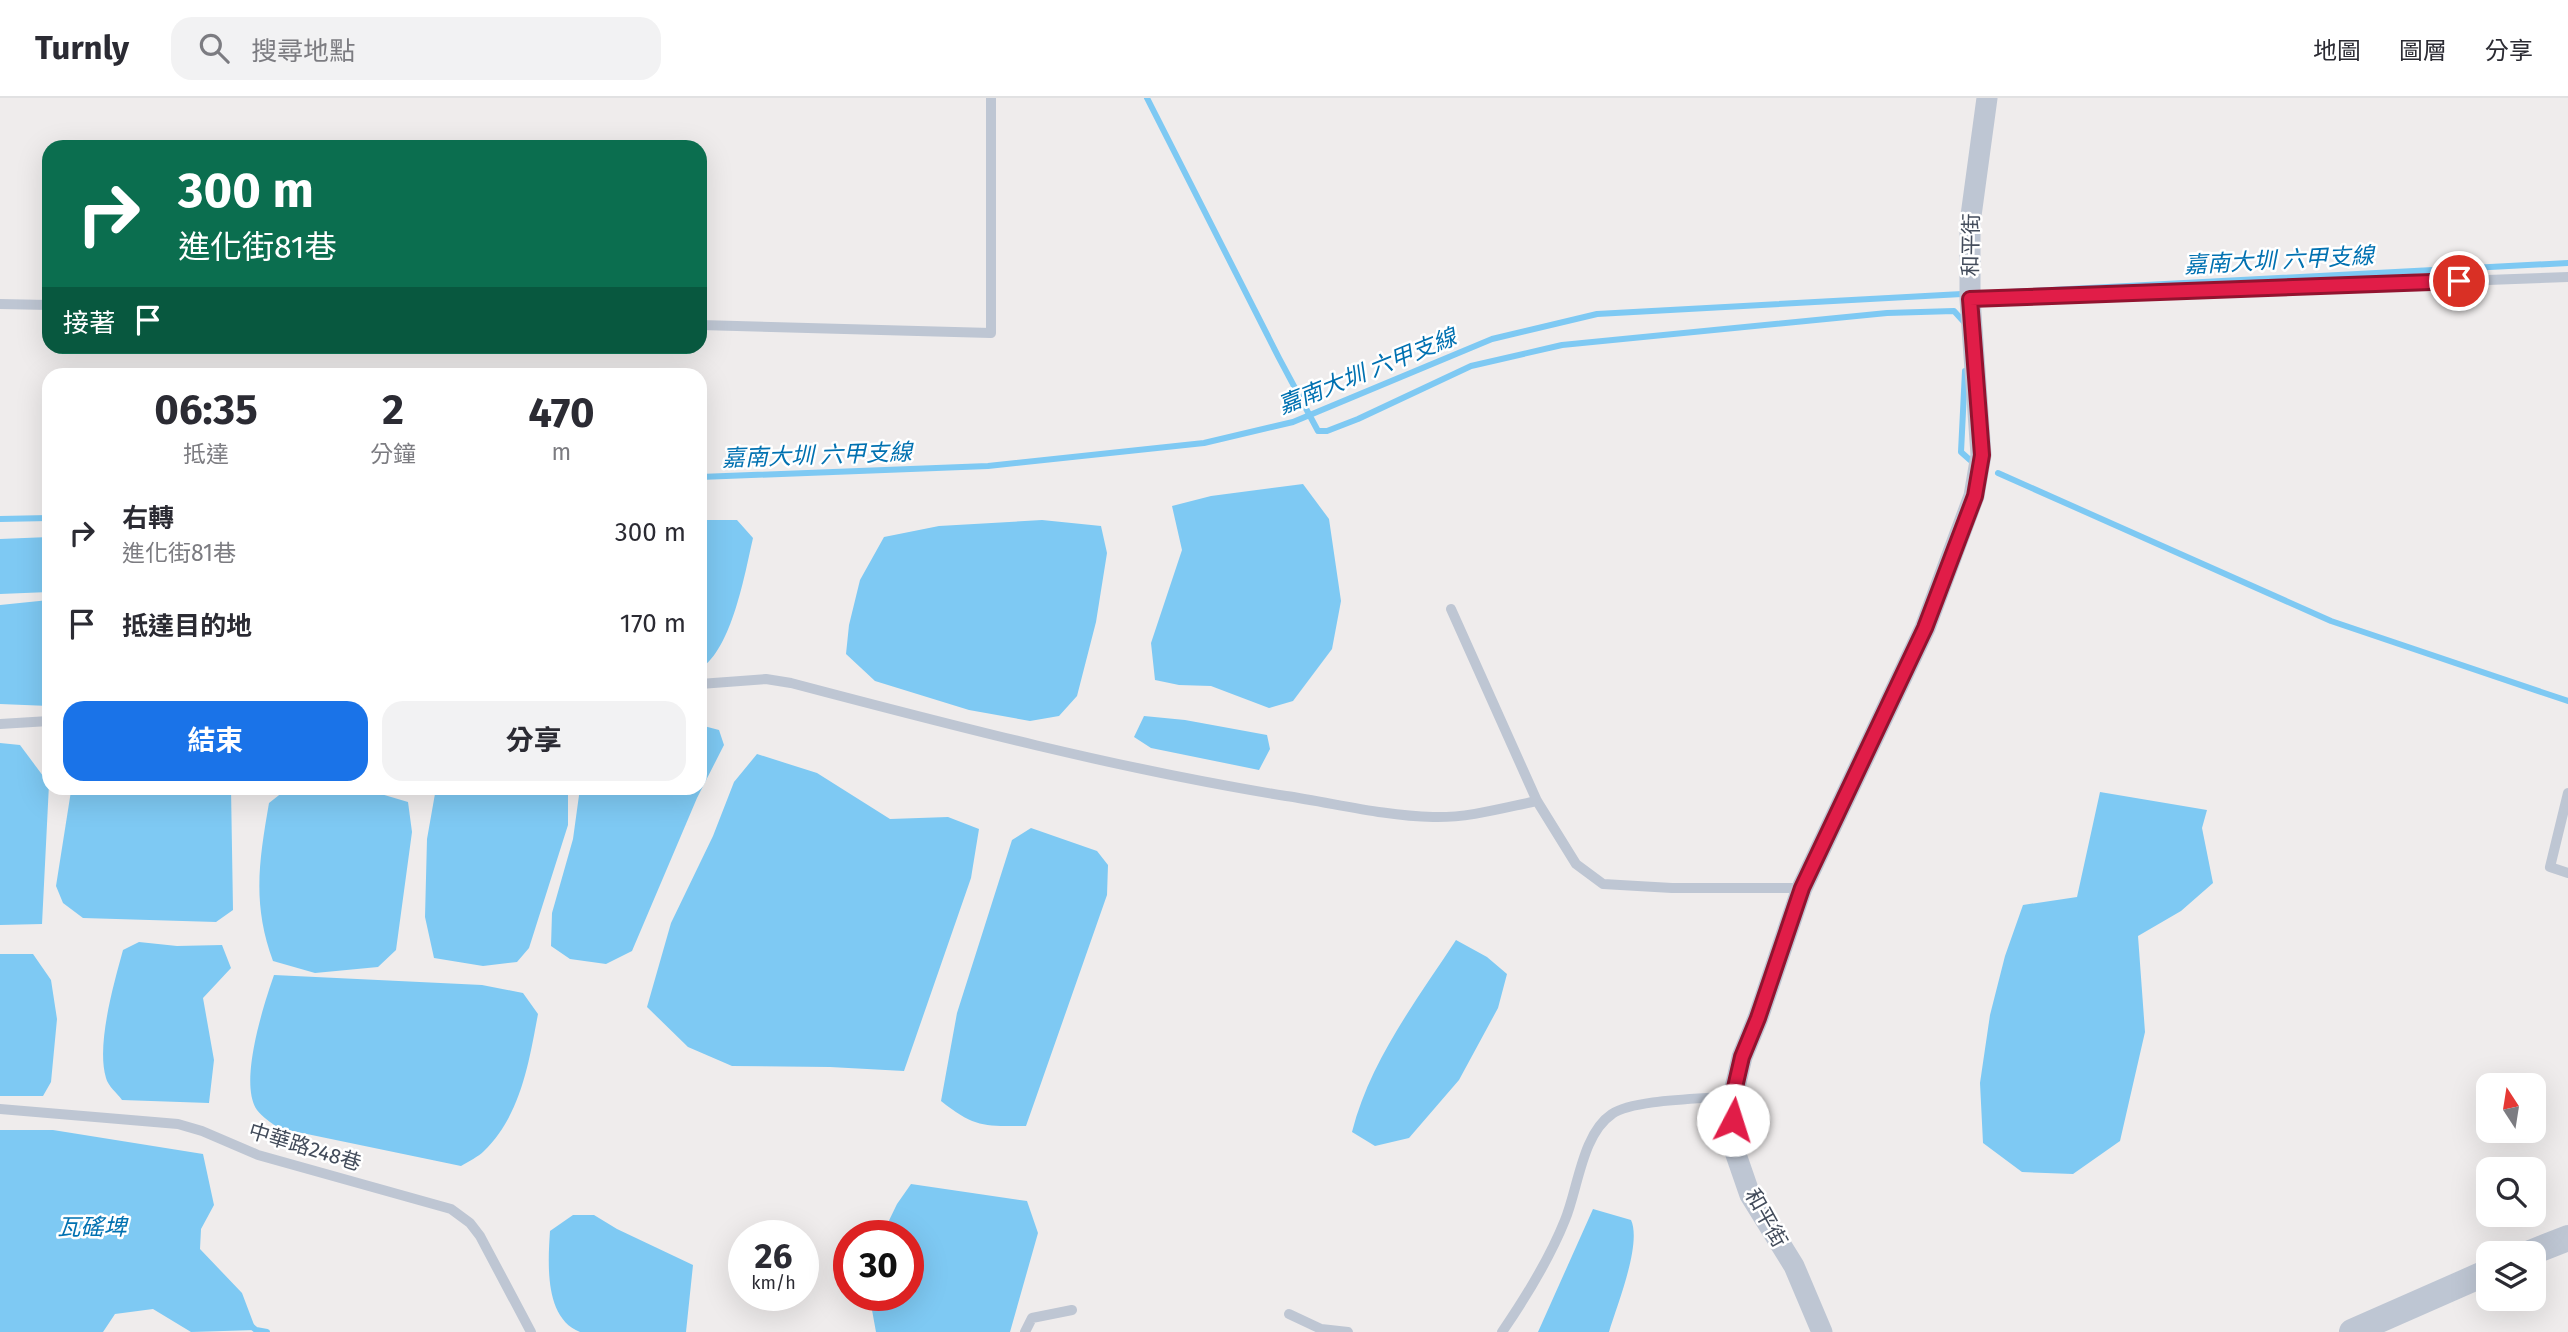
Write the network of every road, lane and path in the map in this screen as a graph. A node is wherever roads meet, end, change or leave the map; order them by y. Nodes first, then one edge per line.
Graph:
1 (992, 98) edge
2 (1987, 98) edge
3 (2568, 277) edge
4 (1970, 299) junction
5 (0, 304) edge
6 (42, 305) edge
7 (707, 325) edge
8 (1451, 609) dead end
9 (707, 683) edge
10 (42, 721) edge
11 (0, 724) edge
12 (2568, 793) edge
13 (1537, 801) junction
14 (2568, 873) edge
15 (1802, 888) junction
16 (1733, 1096) junction
17 (0, 1109) edge
18 (2568, 1238) edge
19 (2546, 1247) edge
20 (2476, 1277) edge
21 (1072, 1310) dead end
22 (1290, 1314) dead end
23 (531, 1332) edge
24 (1024, 1332) edge
25 (1348, 1332) edge
26 (1502, 1332) edge
27 (1822, 1332) edge
28 (2352, 1332) edge

1 - 7 lane
2 - 4 street, 和平街
3 - 4 lane
4 - 15 street, 和平街
5 - 6 lane
8 - 13 lane
9 - 13 lane
10 - 11 lane
12 - 14 lane
13 - 15 lane
15 - 16 street, 和平街
16 - 26 lane
16 - 27 street, 和平街
17 - 23 lane, 中華路248巷
18 - 19 street
20 - 28 street
21 - 24 lane
22 - 25 lane

